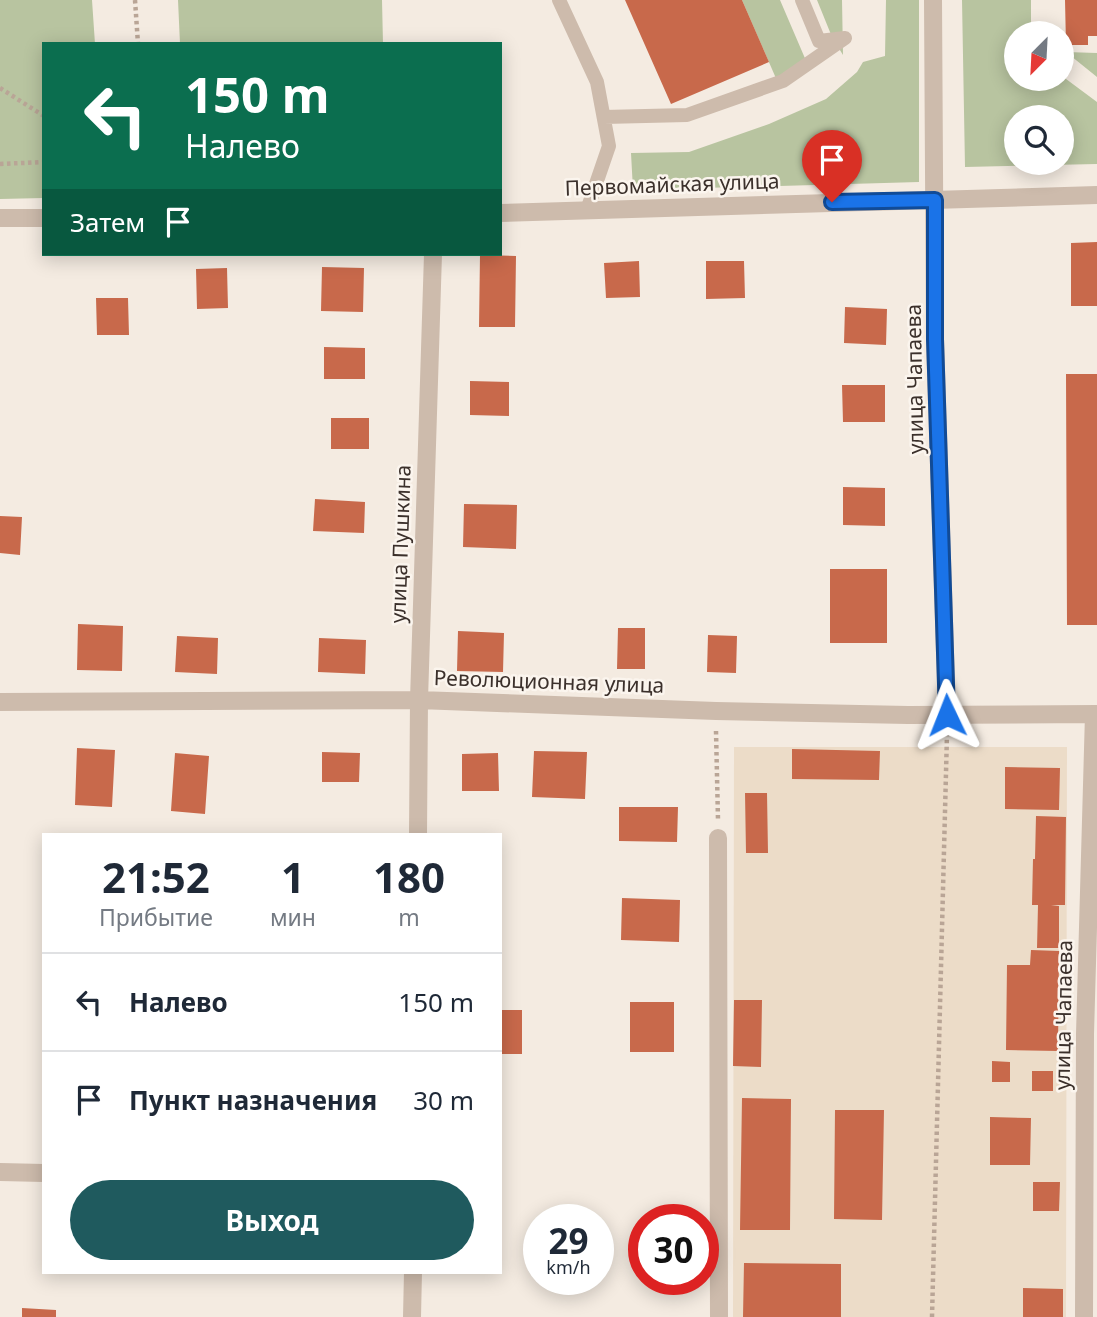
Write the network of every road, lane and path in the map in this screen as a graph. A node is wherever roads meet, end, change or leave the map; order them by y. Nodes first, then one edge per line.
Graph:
1 (135, 0) edge
2 (559, 0) edge
3 (802, 0) edge
4 (933, 0) edge
5 (138, 42) edge
6 (0, 88) edge
7 (42, 115) edge
8 (604, 117) junction
9 (42, 162) edge
10 (0, 164) edge
11 (1097, 195) edge
12 (935, 200) junction
13 (587, 210) junction
14 (502, 213) edge
15 (0, 218) edge
16 (42, 218) edge
17 (433, 256) edge
18 (419, 700) junction
19 (0, 702) edge
20 (716, 711) junction
21 (1096, 714) edge
22 (947, 715) junction
23 (418, 833) edge
24 (718, 838) joint
25 (0, 1172) edge
26 (42, 1173) edge
27 (413, 1274) edge
28 (412, 1317) edge
29 (719, 1317) edge
30 (932, 1317) edge
31 (1084, 1317) edge

1 - 5 path
2 - 8 lane
3 - 8 lane
4 - 12 street, улица Чапаева
6 - 7 path
8 - 13 lane
9 - 10 path
11 - 12 street, Первомайская улица
12 - 13 street, Первомайская улица
12 - 22 street, улица Чапаева
13 - 14 street, Первомайская улица
15 - 16 street
17 - 18 street, улица Пушкина
18 - 19 street, Революционная улица
18 - 20 street, Революционная улица
18 - 23 street, улица Пушкина
20 - 22 street, Революционная улица
20 - 24 path
21 - 22 street, Революционная улица
21 - 31 street, улица Чапаева
22 - 30 path
24 - 29 street
25 - 26 street
27 - 28 street

